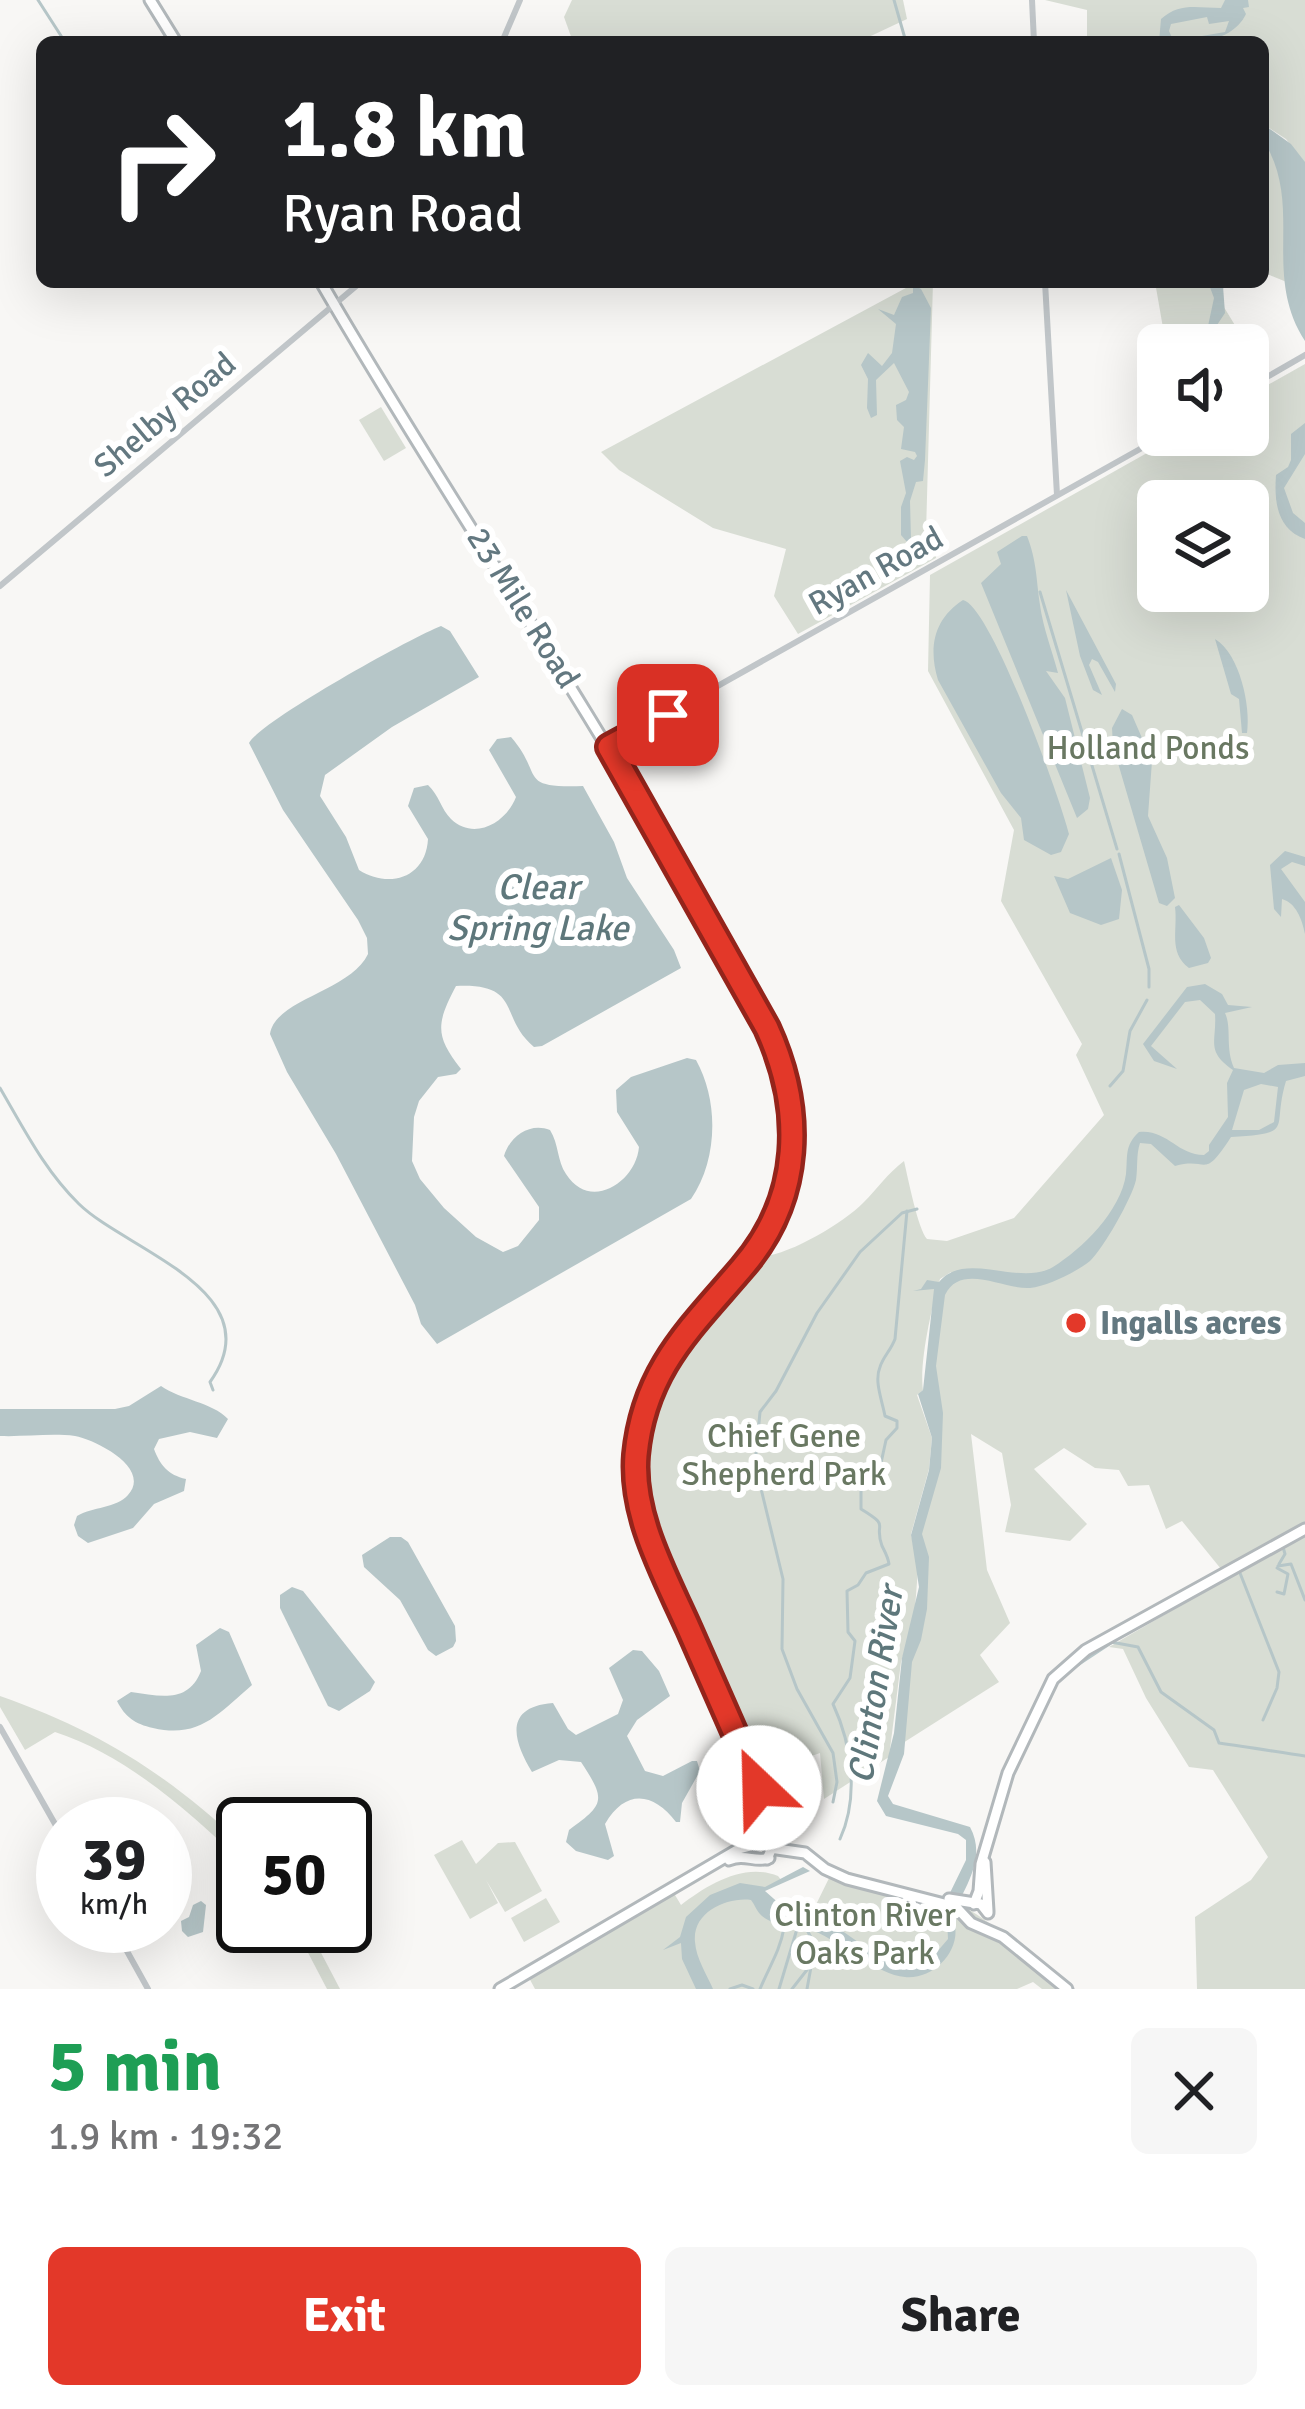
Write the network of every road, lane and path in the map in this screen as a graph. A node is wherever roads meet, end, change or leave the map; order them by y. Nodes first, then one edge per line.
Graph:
1 (151, 0) edge
2 (520, 0) edge
3 (1032, 0) edge
4 (172, 36) edge
5 (505, 36) edge
6 (1034, 36) edge
7 (325, 288) edge
8 (354, 288) edge
9 (1045, 288) edge
10 (334, 304) junction
11 (1301, 357) edge
12 (1269, 376) edge
13 (1137, 451) edge
14 (1057, 496) junction
15 (0, 586) edge
16 (609, 747) junction
17 (1305, 1528) edge
18 (0, 1727) edge
19 (40, 1797) edge
20 (764, 1847) junction
21 (984, 1857) junction
22 (707, 1869) junction
23 (967, 1907) junction
24 (988, 1914) junction
25 (977, 1925) junction
26 (128, 1953) edge
27 (1043, 1967) junction
28 (148, 1989) edge
29 (500, 1989) edge
30 (1067, 1989) edge

1 - 4 main road
2 - 5 street
3 - 6 street
7 - 10 main road, 23 Mile Road
8 - 10 street, Shelby Road
9 - 14 street
10 - 15 street, Shelby Road
10 - 16 main road, 23 Mile Road
11 - 12 street
13 - 14 street, Ryan Road
14 - 16 street, Ryan Road
16 - 20 main road, 23 Mile Road
17 - 21 main road
18 - 19 street
20 - 22 main road
20 - 22 main road
20 - 23 main road
21 - 23 main road
21 - 24 main road
22 - 29 main road
23 - 24 main road
23 - 25 main road
24 - 25 main road
24 - 27 main road
25 - 27 main road
26 - 28 street
27 - 30 main road

